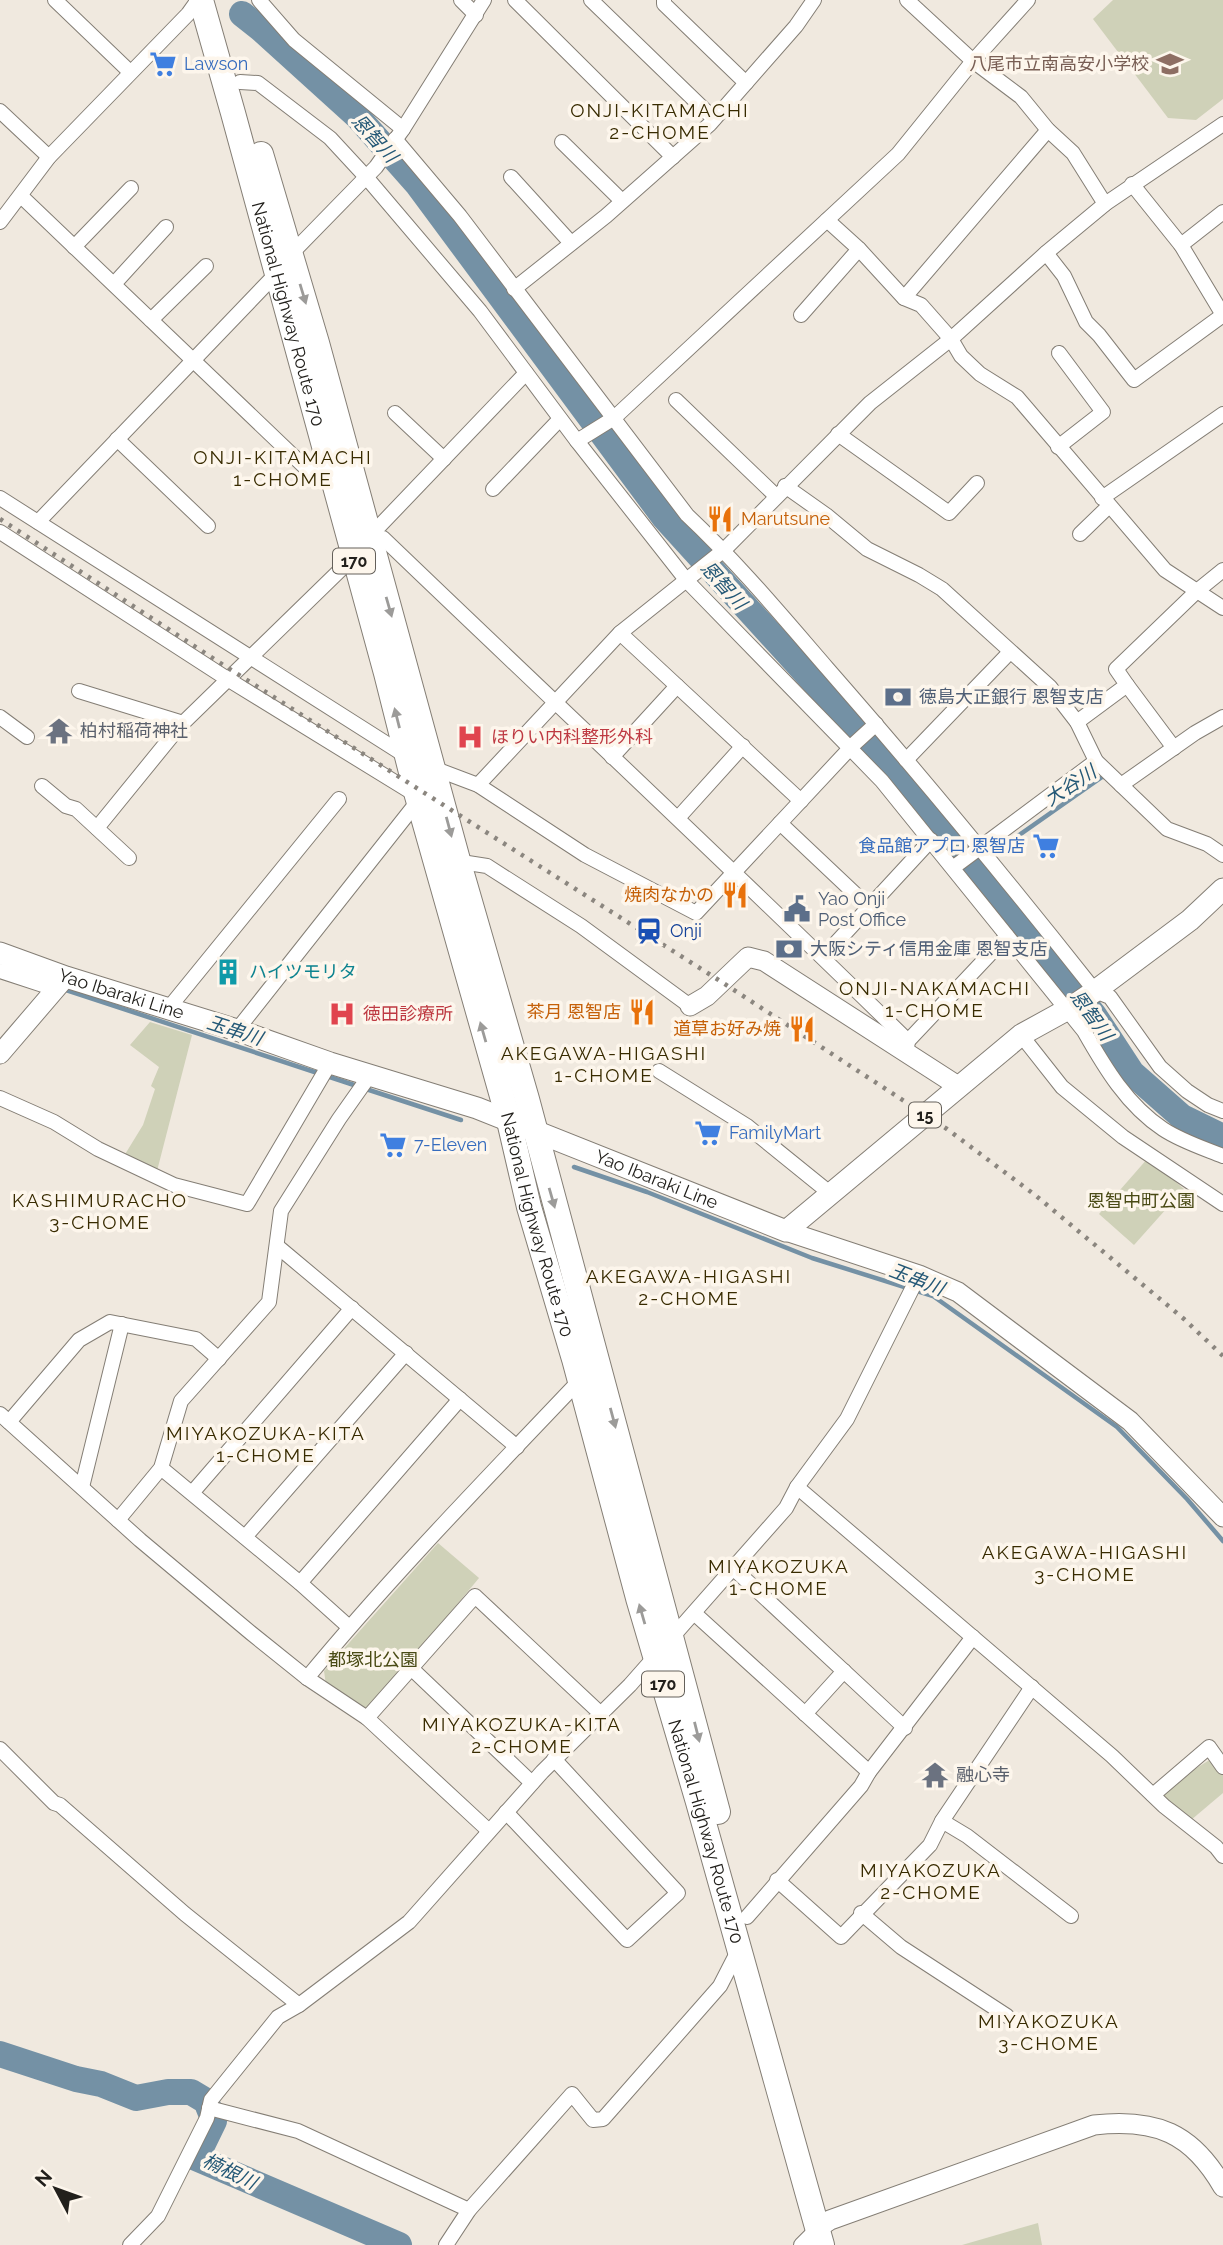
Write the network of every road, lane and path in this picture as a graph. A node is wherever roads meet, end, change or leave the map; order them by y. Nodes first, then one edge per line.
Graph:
1 (55, 0) edge
2 (259, 0) edge
3 (461, 0) edge
4 (484, 0) edge
5 (515, 0) edge
6 (591, 0) edge
7 (664, 0) edge
8 (814, 0) edge
9 (907, 0) edge
10 (1028, 0) edge
11 (193, 3) edge
12 (220, 8) edge
13 (476, 15) junction
14 (973, 61) junction
15 (130, 72) junction
16 (240, 82) junction
17 (746, 83) junction
18 (0, 111) edge
19 (714, 119) junction
20 (1223, 124) edge
21 (1048, 130) junction
22 (397, 137) junction
23 (562, 142) dead end
24 (49, 157) junction
25 (673, 157) junction
26 (371, 173) junction
27 (511, 177) dead end
28 (1132, 184) junction
29 (131, 188) dead end
30 (21, 196) junction
31 (622, 201) junction
32 (1105, 204) junction
33 (1223, 212) edge
34 (827, 220) junction
35 (0, 222) edge
36 (166, 227) dead end
37 (571, 243) junction
38 (1181, 245) junction
39 (74, 247) junction
40 (859, 249) junction
41 (1046, 253) junction
42 (284, 264) junction
43 (206, 266) dead end
44 (114, 285) junction
45 (514, 289) junction
46 (904, 298) junction
47 (801, 315) dead end
48 (1223, 315) edge
49 (151, 320) junction
50 (951, 339) junction
51 (1059, 353) dead end
52 (193, 360) junction
53 (526, 373) junction
54 (676, 400) dead end
55 (395, 413) dead end
56 (1223, 414) edge
57 (561, 419) junction
58 (612, 419) junction
59 (838, 434) junction
60 (117, 439) junction
61 (580, 440) junction
62 (1058, 447) junction
63 (444, 459) junction
64 (333, 480) junction
65 (977, 483) dead end
66 (493, 489) dead end
67 (780, 491) junction
68 (0, 498) edge
69 (1105, 502) junction
70 (38, 522) junction
71 (208, 526) dead end
72 (0, 532) edge
73 (1080, 534) dead end
74 (364, 545) junction
75 (722, 551) junction
76 (1223, 570) edge
77 (689, 579) junction
78 (1197, 591) junction
79 (1223, 608) edge
80 (620, 632) junction
81 (1010, 652) junction
82 (252, 658) junction
83 (229, 680) junction
84 (677, 685) junction
85 (1127, 685) junction
86 (79, 691) dead end
87 (553, 702) junction
88 (0, 717) edge
89 (1223, 717) edge
90 (1077, 722) junction
91 (183, 723) junction
92 (876, 724) junction
93 (27, 737) dead end
94 (743, 746) junction
95 (852, 746) junction
96 (1174, 748) junction
97 (407, 757) junction
98 (612, 757) junction
99 (906, 760) junction
100 (1096, 761) junction
101 (433, 768) junction
102 (478, 785) junction
103 (1121, 785) junction
104 (42, 786) dead end
105 (339, 799) dead end
106 (418, 799) junction
107 (802, 801) junction
108 (678, 818) junction
109 (780, 823) junction
110 (97, 828) junction
111 (932, 840) junction
112 (981, 848) junction
113 (1223, 855) edge
114 (129, 858) dead end
115 (448, 862) junction
116 (955, 866) junction
117 (735, 871) junction
118 (1223, 889) edge
119 (869, 907) junction
120 (1007, 936) junction
121 (0, 953) edge
122 (823, 957) junction
123 (0, 971) edge
124 (60, 983) junction
125 (1093, 992) junction
126 (690, 1006) joint
127 (168, 1009) junction
128 (1067, 1009) junction
129 (237, 1030) junction
130 (1021, 1035) junction
131 (907, 1048) junction
132 (0, 1054) edge
133 (330, 1063) junction
134 (659, 1071) dead end
135 (370, 1075) junction
136 (958, 1086) junction
137 (0, 1098) edge
138 (1208, 1105) junction
139 (1223, 1111) edge
140 (1223, 1120) edge
141 (509, 1121) junction
142 (535, 1132) junction
143 (1223, 1156) edge
144 (831, 1194) junction
145 (1223, 1203) edge
146 (786, 1231) junction
147 (276, 1246) junction
148 (919, 1275) junction
149 (352, 1308) junction
150 (122, 1324) junction
151 (406, 1353) junction
152 (219, 1359) junction
153 (580, 1380) junction
154 (460, 1399) junction
155 (5, 1418) edge
156 (517, 1447) junction
157 (161, 1468) junction
158 (82, 1487) junction
159 (796, 1487) junction
160 (192, 1493) junction
161 (1223, 1517) edge
162 (118, 1520) junction
163 (245, 1537) junction
164 (733, 1568) junction
165 (300, 1583) junction
166 (694, 1613) junction
167 (349, 1627) junction
168 (673, 1637) junction
169 (973, 1637) junction
170 (654, 1657) junction
171 (411, 1668) junction
172 (844, 1671) junction
173 (307, 1678) junction
174 (1032, 1687) junction
175 (601, 1714) junction
176 (806, 1714) junction
177 (367, 1718) junction
178 (905, 1728) junction
179 (0, 1749) edge
180 (554, 1759) junction
181 (1223, 1767) edge
182 (869, 1772) junction
183 (532, 1783) junction
184 (1153, 1795) junction
185 (506, 1812) junction
186 (942, 1821) junction
187 (489, 1831) junction
188 (1223, 1856) edge
189 (777, 1880) junction
190 (861, 1913) junction
191 (1071, 1916) dead end
192 (747, 1917) junction
193 (739, 1950) junction
194 (299, 2005) junction
195 (1007, 2016) dead end
196 (209, 2108) junction
197 (1223, 2187) edge
198 (468, 2210) junction
199 (818, 2235) edge
200 (131, 2245) edge
201 (446, 2245) edge
202 (837, 2245) edge

1 - 15 street
2 - 22 street
3 - 13 street
4 - 13 street
5 - 25 street
6 - 19 street
7 - 17 street
8 - 17 street
9 - 14 street
10 - 14 street
11 - 15 street
11 - 42 highway, National Highway Route 170 / 170
12 - 16 highway, National Highway Route 170 / 170
13 - 22 street
14 - 21 street
14 - 34 street
15 - 24 street
16 - 26 street
16 - 42 highway, National Highway Route 170 / 170
17 - 19 street
18 - 24 street
19 - 25 street
20 - 28 street
21 - 32 street
21 - 46 street
22 - 26 street
22 - 45 street
23 - 31 street
24 - 30 street
25 - 31 street
26 - 42 street
26 - 53 street
27 - 37 street
28 - 32 street
28 - 38 street
29 - 39 street
30 - 35 street
30 - 39 street
31 - 37 street
32 - 41 street
33 - 38 street
34 - 40 street
34 - 58 street
36 - 44 street
37 - 45 street
38 - 48 street
39 - 44 street
40 - 46 street
40 - 47 street
41 - 48 street
41 - 50 street
42 - 52 street
42 - 64 highway, National Highway Route 170 / 170
42 -> 74 highway, National Highway Route 170 / 170
43 - 49 street
44 - 49 street
45 - 58 street
46 - 50 street
49 - 52 street
50 - 59 street
50 - 62 street
51 - 62 street
52 - 60 street
52 - 64 street
53 - 57 street
53 - 63 street
54 - 67 street
55 - 63 street
56 - 69 street
57 - 61 street
57 - 66 street
58 - 61 street
58 - 75 street
59 - 65 street
59 - 67 street
60 - 70 street
60 - 71 street
61 - 77 street
62 - 69 street
63 - 74 street
64 - 74 highway, National Highway Route 170 / 170
67 - 75 street
67 - 81 street
68 - 70 street
69 - 73 street
69 - 78 street
70 - 82 street
72 - 83 street
74 - 82 street
74 - 87 street
97 -> 74 highway, National Highway Route 170 / 170
74 -> 101 highway, National Highway Route 170 / 170
75 - 77 street
75 - 92 street
76 - 78 street
77 - 80 street
77 - 95 street
78 - 79 street
78 - 85 street
80 - 84 street
80 - 87 street
81 - 90 street
81 - 99 street
82 - 83 street
82 - 97 street
83 - 91 street
83 - 106 street
84 - 94 street
84 - 98 street
85 - 90 street
85 - 96 street
86 - 91 street
87 - 98 street
87 - 102 street
88 - 93 street
89 - 96 street
90 - 100 street
91 - 110 street
92 - 95 street
92 - 99 street
94 - 107 street
94 - 108 street
95 - 107 street
95 - 111 street
96 - 103 street
97 - 106 highway, National Highway Route 170 / 170
98 - 108 street
99 - 112 street
100 - 103 street
100 - 112 street
101 - 102 street
101 -> 115 highway, National Highway Route 170 / 170
102 - 117 street
103 - 113 street
104 - 110 street
105 - 127 street
106 - 115 highway, National Highway Route 170 / 170
106 - 129 street
107 - 109 street
108 - 117 street
109 - 117 street
109 - 119 street
110 - 114 street
111 - 116 street
111 - 119 street
112 - 116 street
112 - 125 street
115 - 126 street
141 -> 115 highway, National Highway Route 170 / 170
115 - 142 highway, National Highway Route 170 / 170
116 - 120 street
117 - 122 street
118 - 125 main road, 15
119 - 122 street
120 - 128 street
120 - 131 street
121 - 124 main road, Yao Ibaraki Line
122 - 131 street
123 - 124 street
124 - 127 main road, Yao Ibaraki Line
124 - 132 street
125 - 128 main road, 15
125 - 138 street
126 - 131 street
127 - 129 main road, Yao Ibaraki Line
128 - 130 main road, 15
128 - 143 street
129 - 133 main road, Yao Ibaraki Line
130 - 136 main road, 15
130 - 145 street
131 - 136 street
133 - 135 main road, Yao Ibaraki Line
133 - 137 street
134 - 144 street
135 - 141 main road, Yao Ibaraki Line
135 - 147 street
136 - 144 main road, 15
138 - 139 street
138 - 140 street
141 - 142 main road, Yao Ibaraki Line
141 - 153 highway, National Highway Route 170 / 170
142 - 146 main road, Yao Ibaraki Line
142 -> 168 highway, National Highway Route 170 / 170
144 - 146 main road, 15
146 - 148 street
147 - 149 street
147 - 152 street
148 - 159 street
148 - 161 street
149 - 151 street
149 - 160 street
150 - 152 street
150 - 155 street
150 - 158 street
151 - 154 street
151 - 163 street
152 - 157 street
153 - 156 street
170 -> 153 highway, National Highway Route 170 / 170
154 - 156 street
154 - 165 street
155 - 158 street
156 - 167 street
157 - 160 street
157 - 162 street
158 - 162 street
159 - 164 street
159 - 169 street
160 - 163 street
162 - 173 street
163 - 165 street
164 - 166 street
164 - 172 street
165 - 167 street
166 - 168 street
166 - 176 street
167 - 173 street
168 - 170 street
168 -> 192 highway, National Highway Route 170 / 170
169 - 174 street
169 - 178 street
170 - 175 street
170 - 193 highway, National Highway Route 170 / 170
171 - 175 street
171 - 177 street
171 - 183 street
172 - 176 street
172 - 178 street
173 - 177 street
174 - 184 street
174 - 186 street
175 - 180 street
176 - 182 street
177 - 187 street
178 - 182 street
179 - 194 street
180 - 183 street
180 - 185 street
181 - 184 street
182 - 189 street
183 - 185 street
184 - 188 street
185 - 187 street
186 - 190 street
186 - 191 street
187 - 194 street
189 - 190 street
189 - 192 street
190 - 195 street
192 - 199 highway, National Highway Route 170 / 170
193 - 198 street
193 - 199 highway, National Highway Route 170 / 170
194 - 196 street
196 - 198 street
196 - 200 street
197 - 199 street
198 - 201 street
199 - 202 highway, National Highway Route 170 / 170

